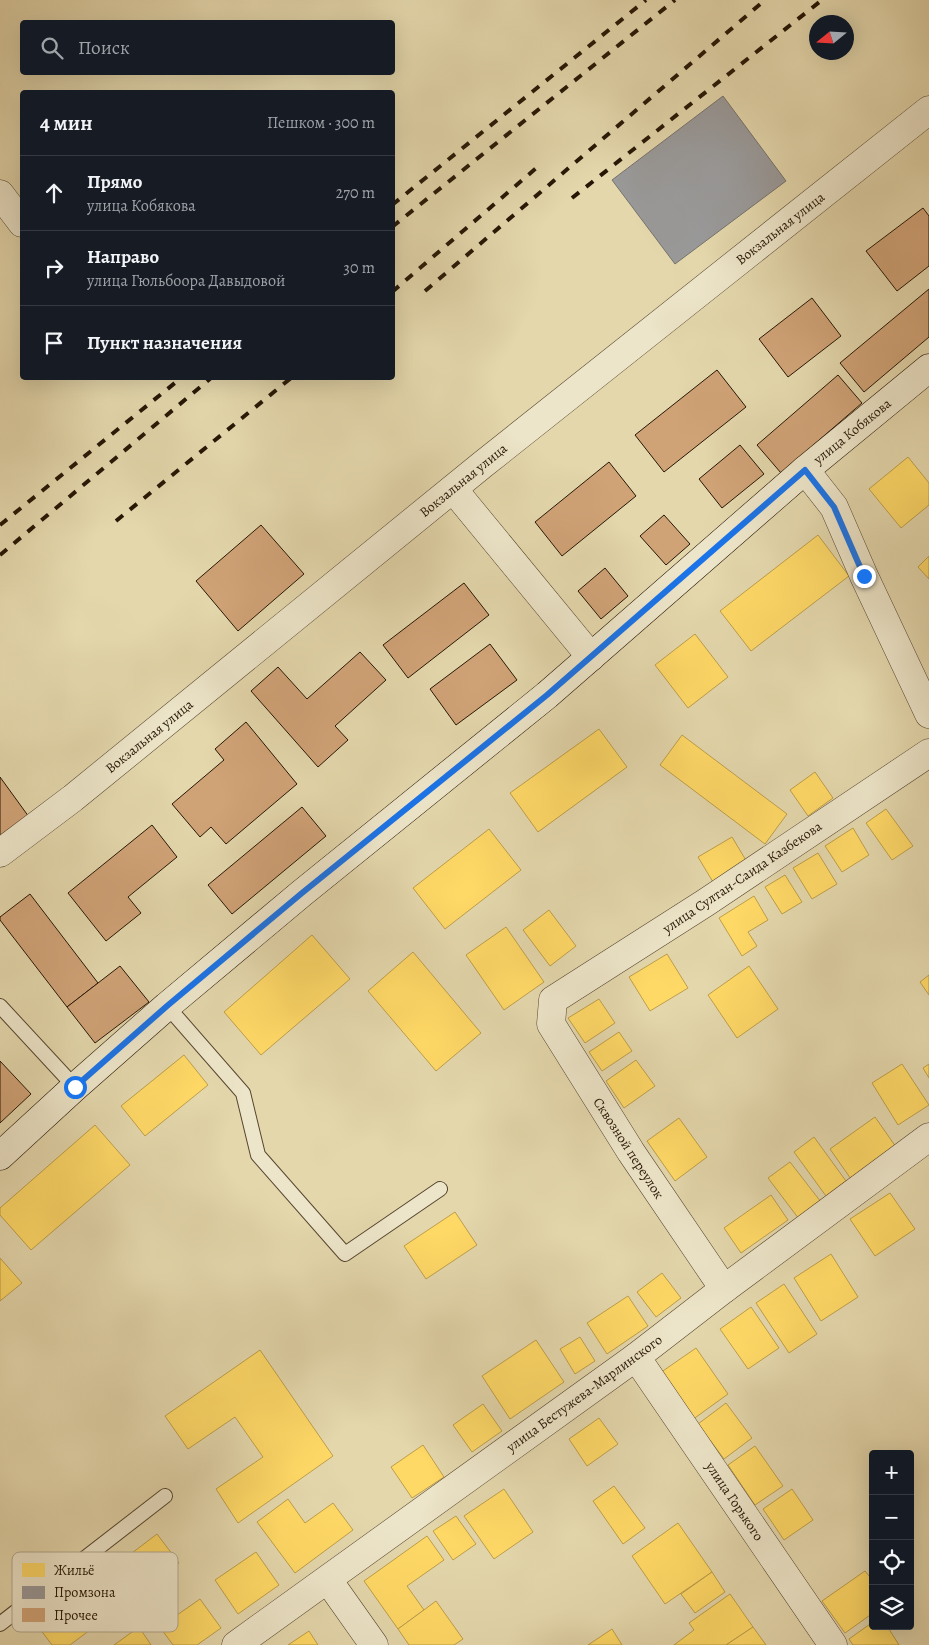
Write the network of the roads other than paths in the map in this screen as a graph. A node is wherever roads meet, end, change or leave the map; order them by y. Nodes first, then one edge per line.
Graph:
1 (929, 110) edge
2 (0, 194) edge
3 (20, 220) edge
4 (929, 368) edge
5 (805, 470) junction
6 (452, 489) junction
7 (591, 657) junction
8 (929, 714) edge
9 (929, 753) edge
10 (0, 853) edge
11 (553, 1000) joint
12 (0, 1006) edge
13 (167, 1006) junction
14 (75, 1087) junction
15 (929, 1137) edge
16 (0, 1156) edge
17 (440, 1189) dead end
18 (724, 1289) junction
19 (636, 1357) junction
20 (165, 1496) dead end
21 (93, 1552) edge
22 (328, 1580) junction
23 (12, 1615) edge
24 (0, 1624) edge
25 (236, 1645) edge
26 (374, 1645) edge
27 (833, 1645) edge

1 - 6 street, Вокзальная улица
2 - 3 street
4 - 5 street, улица Кобякова
5 - 7 street, улица Кобякова
5 - 8 street
6 - 7 street
6 - 10 street, Вокзальная улица
7 - 13 street, улица Кобякова
9 - 11 street, улица Султан-Саида Казбекова
11 - 18 street, Сквозной переулок
12 - 14 lane
13 - 14 street, улица Кобякова
13 - 17 lane
14 - 16 street, улица Кобякова
15 - 18 street, улица Бестужева-Марлинского
18 - 19 street, улица Бестужева-Марлинского
19 - 22 street, улица Бестужева-Марлинского
19 - 27 street, улица Горького
20 - 21 lane
22 - 25 street, улица Бестужева-Марлинского
22 - 26 street
23 - 24 lane

